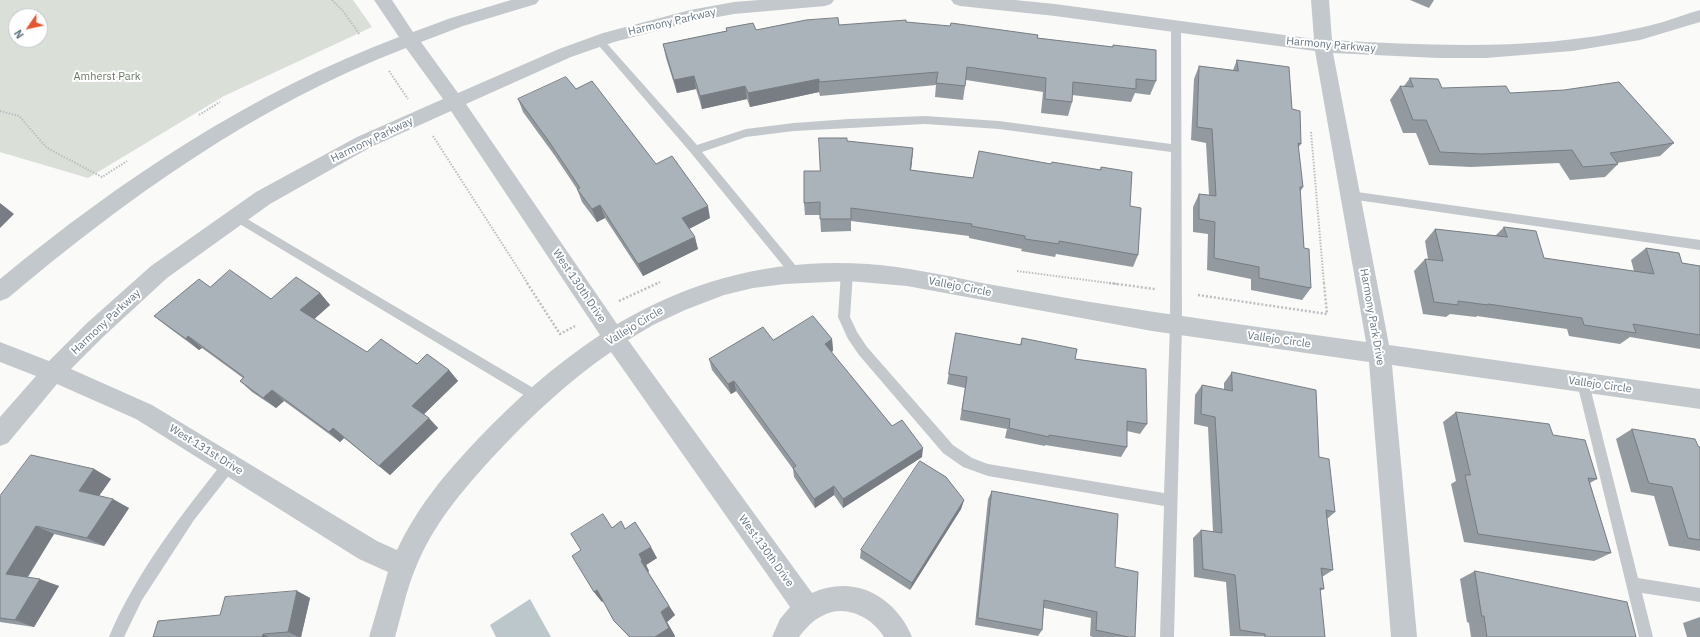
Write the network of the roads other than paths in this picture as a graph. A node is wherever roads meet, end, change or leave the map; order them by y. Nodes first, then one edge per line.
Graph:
1 (383, 0) edge
2 (530, 0) edge
3 (825, 0) edge
4 (960, 0) edge
5 (1320, 0) edge
6 (1700, 16) edge
7 (1176, 26) junction
8 (409, 39) junction
9 (599, 40) junction
10 (1323, 46) junction
11 (454, 101) junction
12 (1176, 149) junction
13 (695, 150) junction
14 (1350, 195) junction
15 (237, 217) junction
16 (1700, 245) edge
17 (847, 273) junction
18 (797, 275) junction
19 (0, 292) edge
20 (1176, 325) junction
21 (614, 338) junction
22 (0, 352) edge
23 (1380, 355) junction
24 (53, 372) junction
25 (1583, 383) junction
26 (536, 396) junction
27 (1700, 399) edge
28 (0, 435) edge
29 (229, 464) junction
30 (1171, 501) junction
31 (403, 566) junction
32 (1633, 584) junction
33 (1700, 596) edge
34 (807, 608) junction
35 (116, 637) edge
36 (382, 637) edge
37 (785, 637) edge
38 (899, 637) edge
39 (1167, 637) edge
40 (1404, 637) edge
41 (1646, 637) edge

1 - 8 street, West 130th Drive
2 - 8 street
3 - 9 street, Harmony Parkway
4 - 7 street, Harmony Parkway
5 - 10 street, Harmony Park Drive
6 - 10 street, Harmony Parkway
7 - 10 street, Harmony Parkway
7 - 12 lane
8 - 11 street, West 130th Drive
8 - 19 street
9 - 11 street, Harmony Parkway
9 - 13 lane
10 - 14 street, Harmony Park Drive
11 - 15 street, Harmony Parkway
11 - 21 street, West 130th Drive
12 - 13 lane
12 - 20 lane
13 - 18 lane
14 - 16 lane
14 - 23 street, Harmony Park Drive
15 - 24 street, Harmony Parkway
15 - 26 lane
17 - 18 street, Vallejo Circle
17 - 20 street, Vallejo Circle
17 - 30 lane
18 - 21 street, Vallejo Circle
20 - 23 street, Vallejo Circle
20 - 30 lane
21 - 26 street, Vallejo Circle
21 - 34 street, West 130th Drive
22 - 24 street, West 131st Drive
23 - 25 street, Vallejo Circle
23 - 40 street, Harmony Park Drive
24 - 28 street, Harmony Parkway
24 - 29 street, West 131st Drive
25 - 27 street, Vallejo Circle
25 - 32 lane
26 - 31 street, Vallejo Circle
29 - 31 street, West 131st Drive
29 - 35 lane
30 - 39 lane
31 - 36 street, Vallejo Circle
32 - 33 lane
32 - 41 lane
34 - 37 street
34 - 38 street

